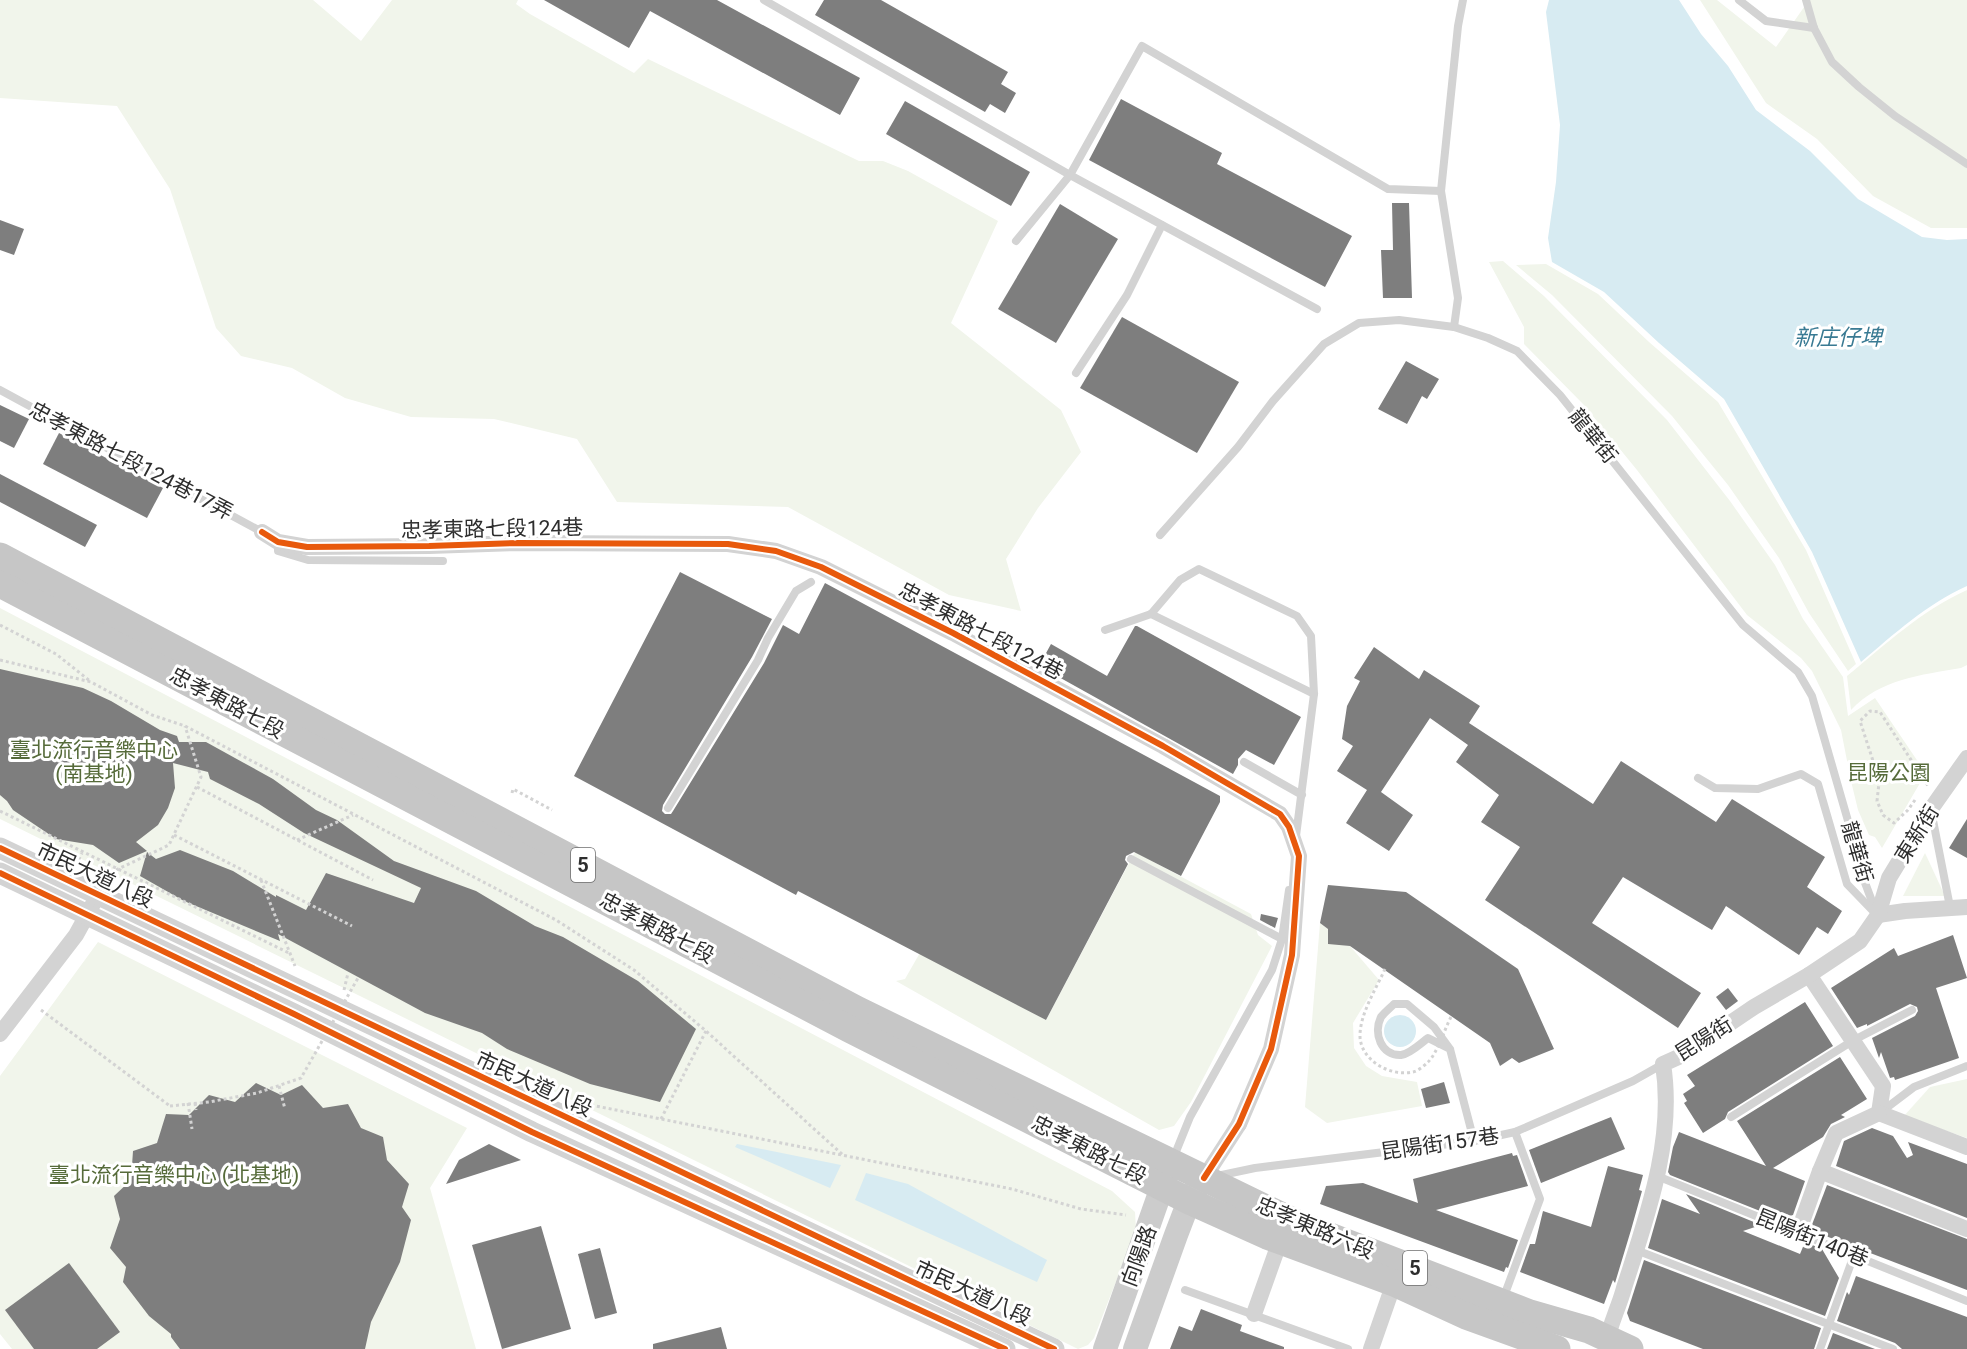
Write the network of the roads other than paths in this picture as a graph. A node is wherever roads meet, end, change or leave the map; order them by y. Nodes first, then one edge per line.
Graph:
1 (764, 0) edge
2 (1463, 0) edge
3 (1739, 0) edge
4 (1806, 0) edge
5 (1814, 28) junction
6 (1967, 164) edge
7 (1070, 175) junction
8 (1441, 191) junction
9 (1162, 225) junction
10 (1016, 241) dead end
11 (1317, 309) dead end
12 (1454, 327) junction
13 (1076, 373) dead end
14 (0, 390) edge
15 (262, 532) joint
16 (1160, 535) dead end
17 (278, 542) junction
18 (0, 556) edge
19 (443, 561) dead end
20 (811, 582) dead end
21 (0, 584) edge
22 (1151, 614) junction
23 (1105, 630) dead end
24 (1314, 694) junction
25 (1967, 758) edge
26 (1244, 762) dead end
27 (1698, 778) dead end
28 (1302, 795) junction
29 (1934, 805) junction
30 (668, 808) dead end
31 (0, 848) edge
32 (1131, 859) dead end
33 (0, 873) edge
34 (99, 895) junction
35 (1959, 907) edge
36 (88, 915) junction
37 (1878, 915) junction
38 (1282, 939) junction
39 (1809, 975) junction
40 (1912, 1010) dead end
41 (0, 1034) edge
42 (1854, 1040) junction
43 (1450, 1049) junction
44 (1663, 1064) junction
45 (1967, 1066) edge
46 (1879, 1113) junction
47 (1731, 1117) dead end
48 (1515, 1132) junction
49 (1474, 1141) junction
50 (1967, 1147) edge
51 (1820, 1171) junction
52 (1167, 1175) junction
53 (1657, 1176) junction
54 (1204, 1178) junction
55 (1189, 1201) junction
56 (1967, 1229) edge
57 (1798, 1233) junction
58 (1280, 1241) junction
59 (1636, 1250) junction
60 (1854, 1255) junction
61 (1394, 1283) junction
62 (1185, 1290) dead end
63 (1967, 1301) edge
64 (1502, 1302) junction
65 (1254, 1314) junction
66 (1829, 1325) junction
67 (1614, 1346) edge
68 (1005, 1349) edge
69 (1054, 1349) edge
70 (1105, 1349) edge
71 (1135, 1349) edge
72 (1348, 1349) edge
73 (1371, 1349) edge
74 (1557, 1349) edge
75 (1820, 1349) edge
76 (1893, 1349) edge

1 - 7 lane
2 - 8 lane
3 - 5 lane
4 - 5 lane
5 - 6 lane
7 - 8 lane
7 - 9 lane
7 - 10 lane
8 - 12 lane
9 - 11 lane
9 - 13 lane
12 - 16 lane, 龍華街
12 - 37 lane, 龍華街
14 - 15 lane, 忠孝東路七段124巷17弄
15 - 17 street, 忠孝東路七段124巷, bridge
17 - 19 lane
17 - 54 street, 忠孝東路七段124巷, bridge
18 - 52 main road, 忠孝東路七段 / 5
20 - 30 lane
21 - 52 main road, 忠孝東路七段 / 5
22 - 23 lane
22 - 24 lane
22 - 24 lane
24 - 28 lane
25 - 29 street, 東新街
26 - 28 lane
27 - 37 lane
28 - 38 lane
29 - 35 lane
29 - 37 street, 東新街
31 - 34 street, 市民大道八段
32 - 38 lane
33 - 36 street, 市民大道八段
34 - 36 street
34 - 69 street, 市民大道八段
35 - 37 street
36 - 41 street
36 - 68 street, 市民大道八段
37 - 39 street, 昆陽街
38 - 52 lane
39 - 42 street
39 - 44 street, 昆陽街
40 - 42 lane
42 - 46 street
42 - 47 lane
43 - 43 lane
43 - 49 lane
44 - 48 lane, 昆陽街157巷
44 - 53 street, 昆陽街
45 - 46 lane
46 - 50 street
46 - 51 street
48 - 49 lane, 昆陽街157巷
48 - 64 lane
49 - 54 lane, 昆陽街157巷
51 - 56 street
51 - 57 street
52 - 54 main road, 忠孝東路六段 / 5
52 - 55 main road, 忠孝東路七段 / 5
52 - 70 main road, 向陽路
53 - 57 lane, 昆陽街140巷
53 - 59 street, 昆陽街
54 - 55 main road, 向陽路
54 - 64 main road, 忠孝東路六段 / 5
55 - 58 main road, 忠孝東路六段 / 5
55 - 71 main road, 向陽路
57 - 60 lane, 昆陽街140巷
58 - 61 main road, 忠孝東路六段 / 5
58 - 65 street
59 - 66 lane
59 - 67 street, 昆陽街
60 - 63 lane, 昆陽街140巷
60 - 66 lane
61 - 73 street
61 - 74 main road, 忠孝東路六段 / 5
62 - 65 lane
64 - 67 main road, 忠孝東路六段 / 5
65 - 72 lane
66 - 75 lane
66 - 76 lane

